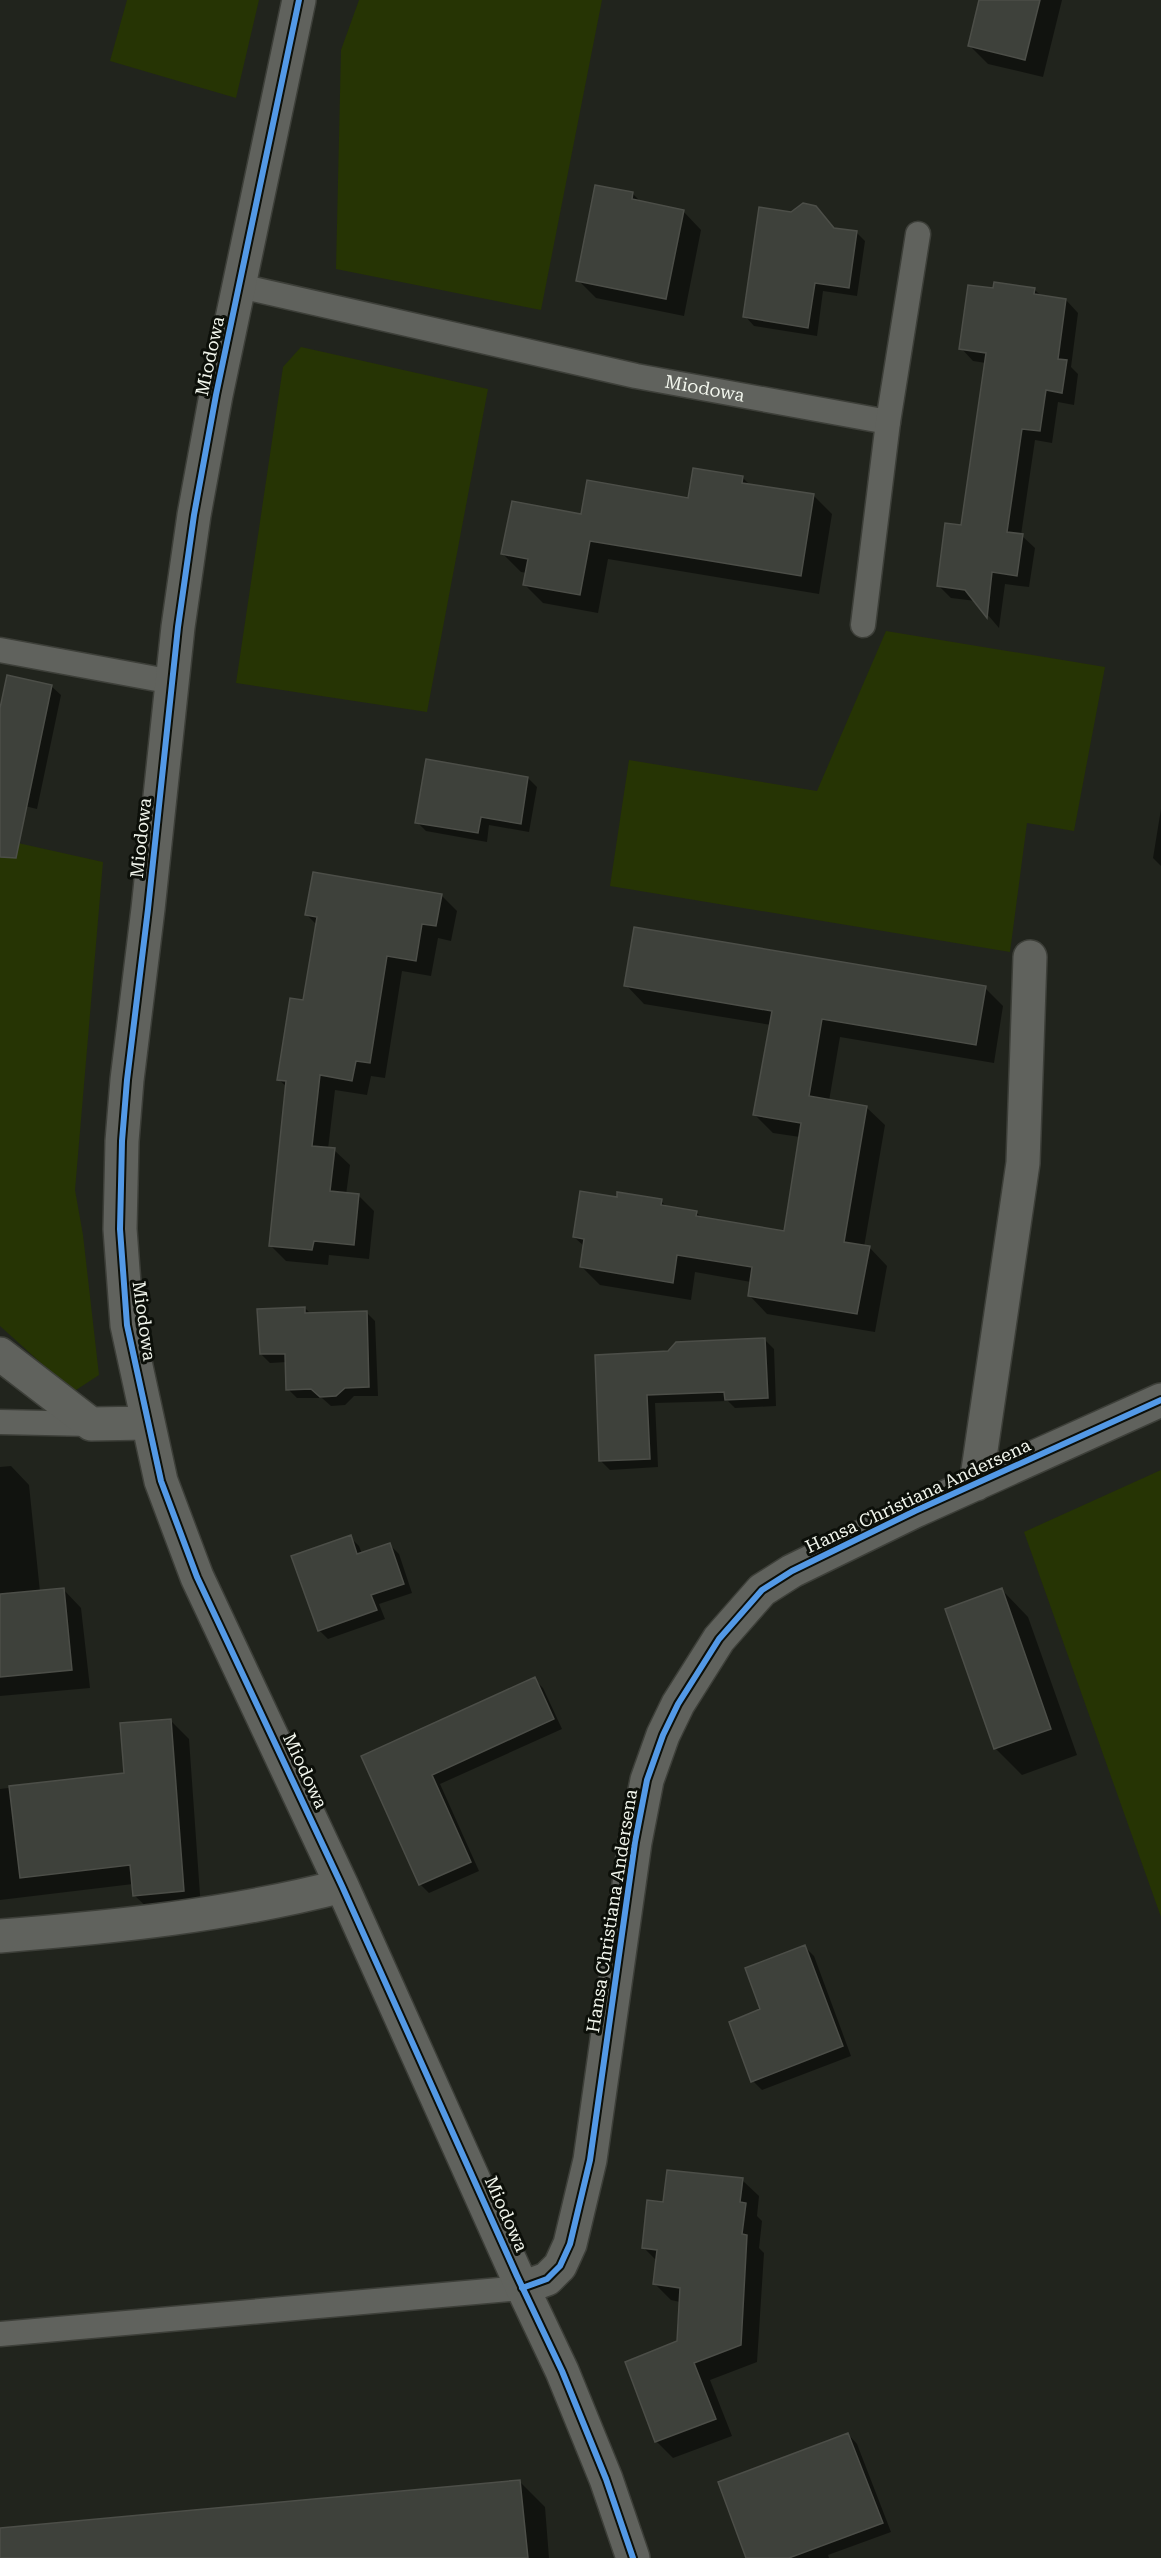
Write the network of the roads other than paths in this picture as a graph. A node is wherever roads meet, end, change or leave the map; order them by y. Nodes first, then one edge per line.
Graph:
1 (298, 0) edge
2 (918, 234) dead end
3 (240, 286) junction
4 (888, 422) junction
5 (863, 625) dead end
6 (0, 650) edge
7 (172, 682) junction
8 (1030, 957) dead end
9 (0, 1354) edge
10 (1161, 1400) edge
11 (0, 1422) edge
12 (147, 1423) junction
13 (91, 1424) junction
14 (976, 1484) junction
15 (342, 1886) junction
16 (0, 1936) edge
17 (522, 2288) junction
18 (0, 2334) edge
19 (633, 2558) edge

1 - 3 street, Miodowa
2 - 4 lane
3 - 4 lane, Miodowa
3 - 7 street, Miodowa
4 - 5 lane
6 - 7 lane
7 - 12 street, Miodowa
8 - 14 street, Hansa Christiana Andersena
9 - 13 street
10 - 14 street, Hansa Christiana Andersena
11 - 13 lane
12 - 13 street
12 - 15 street, Miodowa
14 - 17 street, Hansa Christiana Andersena
15 - 16 street
15 - 17 street, Miodowa
17 - 18 lane
17 - 19 street, Miodowa

